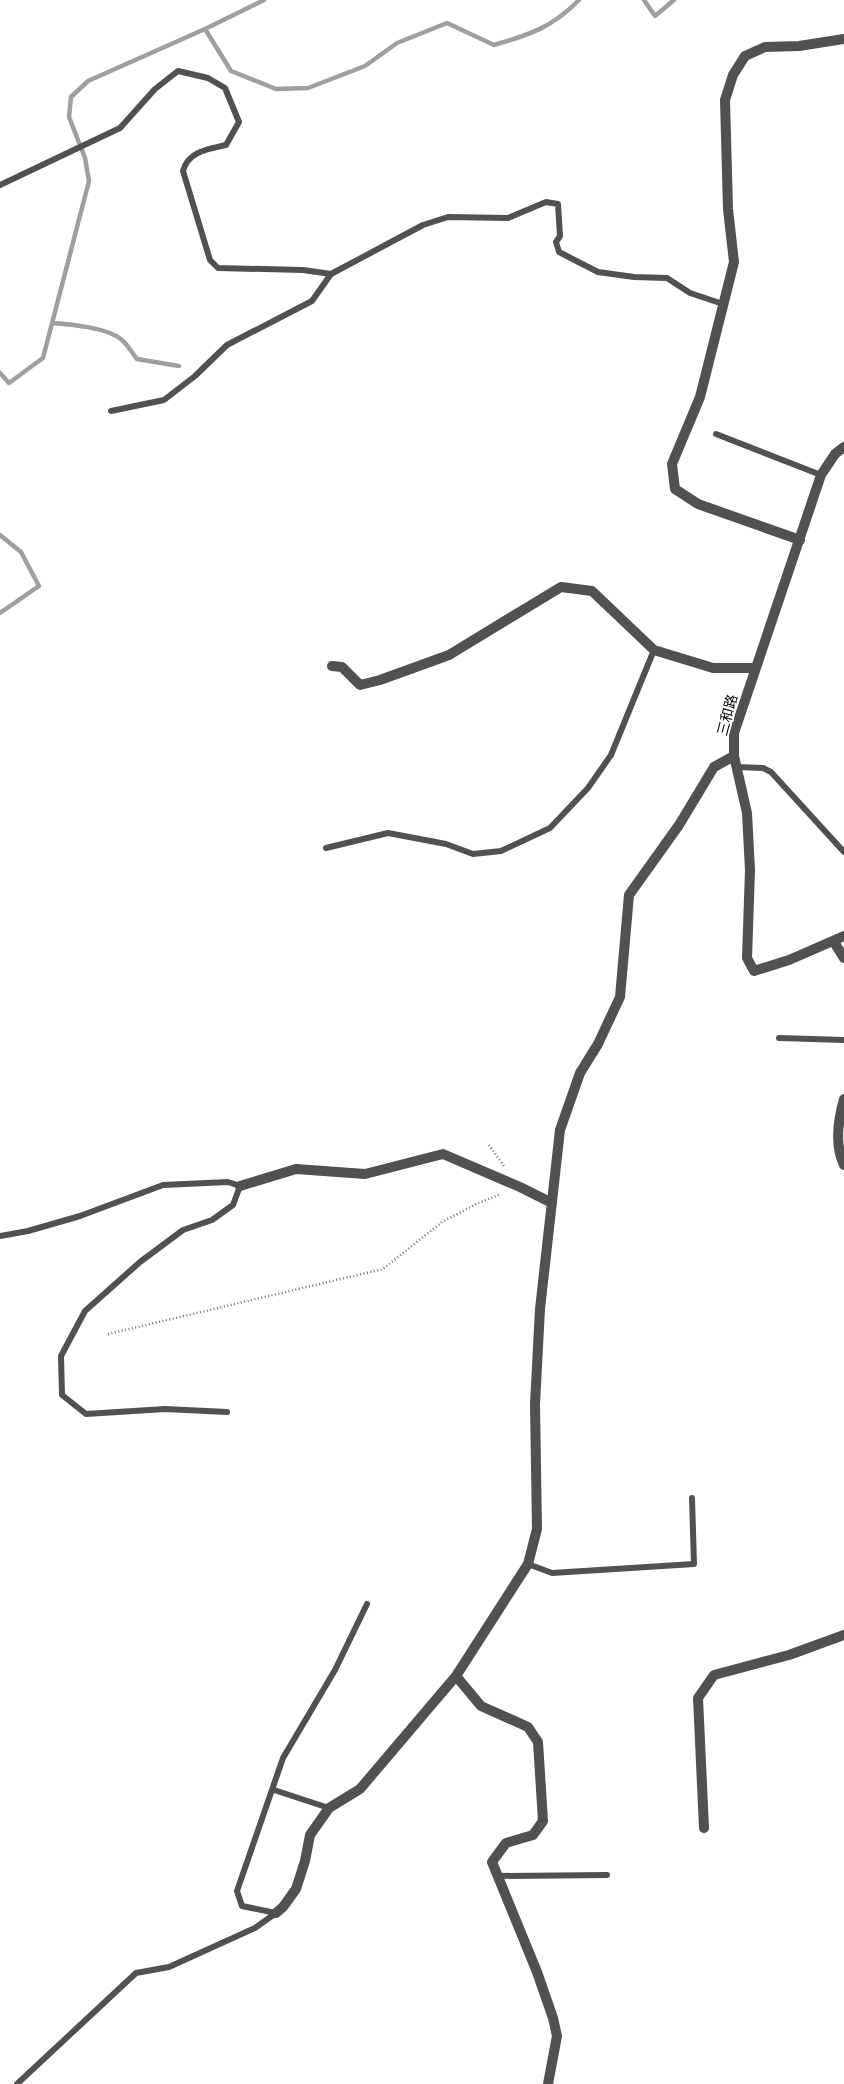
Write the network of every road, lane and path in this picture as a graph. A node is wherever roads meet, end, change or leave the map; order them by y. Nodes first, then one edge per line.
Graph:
1 (844, 39) edge
2 (0, 185) edge
3 (331, 274) junction
4 (722, 304) junction
5 (111, 411) dead end
6 (716, 434) dead end
7 (844, 447) edge
8 (821, 475) junction
9 (800, 540) junction
10 (654, 650) junction
11 (332, 666) dead end
12 (755, 668) junction
13 (734, 756) junction
14 (737, 767) junction
15 (326, 848) dead end
16 (844, 852) edge
17 (839, 939) edge
18 (844, 958) edge
19 (779, 1038) dead end
20 (844, 1040) edge
21 (844, 1099) edge
22 (489, 1146) dead end
23 (844, 1165) edge
24 (240, 1186) junction
25 (520, 1187) junction
26 (552, 1203) junction
27 (0, 1236) edge
28 (108, 1334) dead end
29 (227, 1412) dead end
30 (692, 1498) dead end
31 (528, 1564) junction
32 (367, 1604) dead end
33 (844, 1636) edge
34 (456, 1676) junction
35 (274, 1790) junction
36 (329, 1808) junction
37 (704, 1828) dead end
38 (607, 1875) dead end
39 (496, 1876) junction
40 (276, 1912) junction
41 (17, 2084) edge
42 (548, 2084) edge

1 - 4 street
2 - 3 lane
3 - 4 lane
3 - 5 lane
4 - 9 street
6 - 8 lane
7 - 8 street, 三和路
8 - 9 street, 三和路
9 - 12 street, 三和路
10 - 11 street
10 - 12 street
10 - 15 lane
12 - 13 street, 三和路
13 - 14 street, 三和路
13 - 26 street
14 - 16 lane
14 - 17 street, 三和路
17 - 18 street
19 - 20 lane
21 - 23 street
22 - 25 path
24 - 25 street
24 - 27 lane
24 - 29 lane
25 - 26 street
25 - 28 path
26 - 31 street
30 - 31 lane
31 - 34 street
32 - 35 lane
33 - 37 street
34 - 36 street
34 - 39 street
35 - 36 lane
35 - 40 lane
36 - 40 street
38 - 39 lane
39 - 42 street
40 - 41 lane

